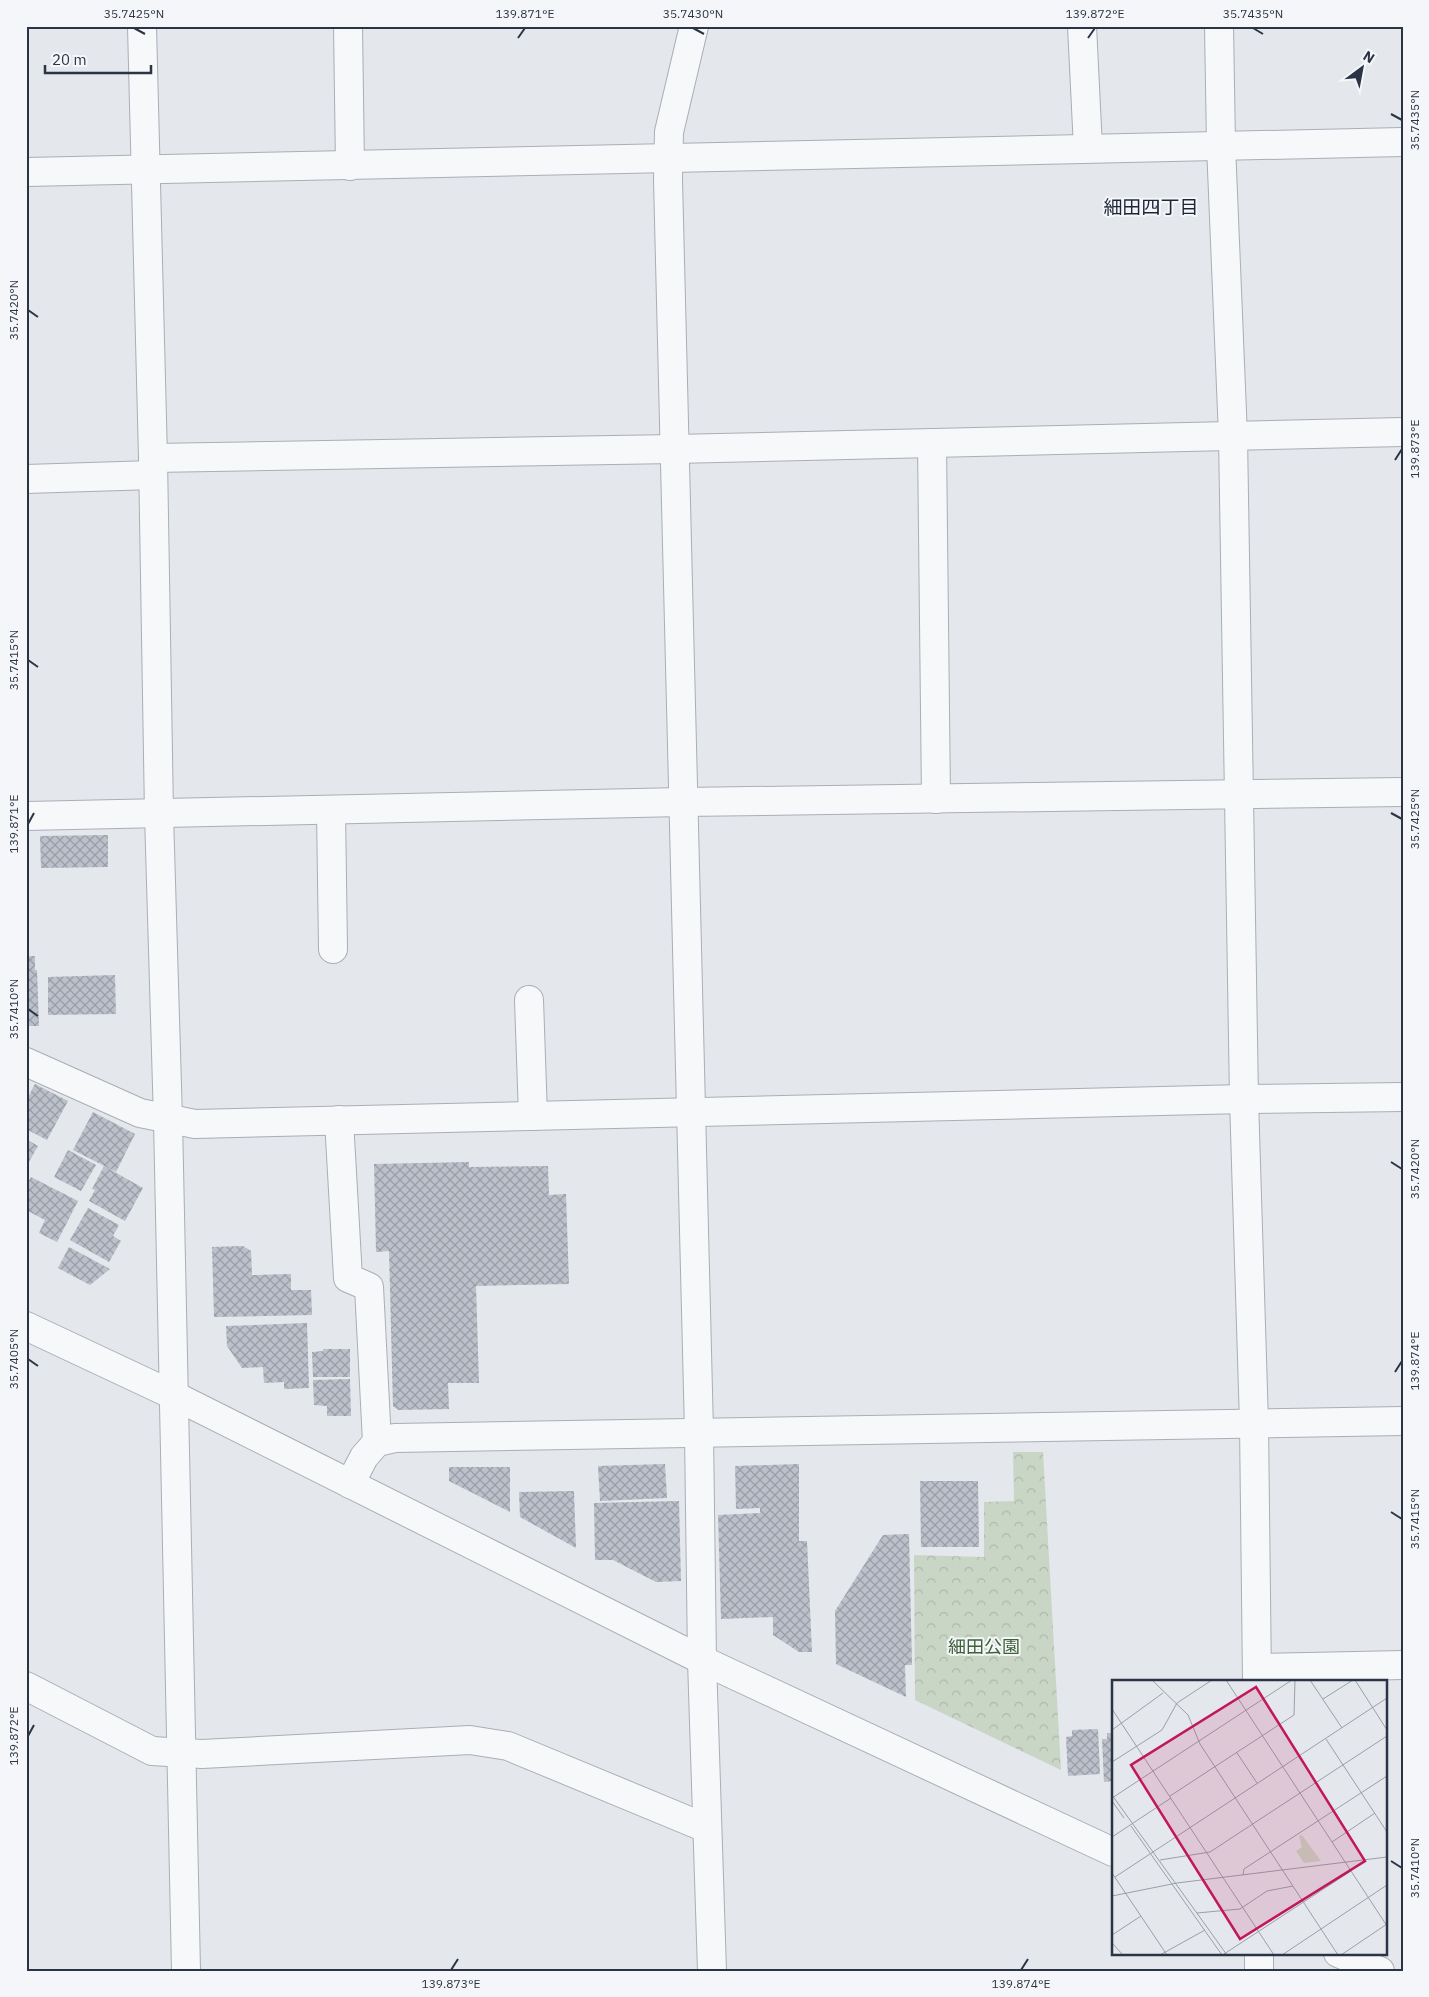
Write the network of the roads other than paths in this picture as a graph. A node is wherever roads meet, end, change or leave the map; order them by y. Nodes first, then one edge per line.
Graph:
1 (142, 26) edge
2 (348, 26) edge
3 (694, 26) edge
4 (1082, 26) edge
5 (1219, 26) edge
6 (1403, 142) edge
7 (1221, 146) junction
8 (1088, 148) junction
9 (668, 156) junction
10 (350, 166) junction
11 (146, 170) junction
12 (26, 172) edge
13 (1403, 432) edge
14 (1233, 436) junction
15 (932, 442) junction
16 (674, 449) junction
17 (153, 467) junction
18 (26, 479) edge
19 (1403, 792) edge
20 (1240, 795) junction
21 (936, 799) junction
22 (683, 802) junction
23 (331, 810) junction
24 (159, 814) junction
25 (26, 816) edge
26 (333, 950) dead end
27 (529, 1000) dead end
28 (26, 1062) edge
29 (1403, 1098) edge
30 (1244, 1099) junction
31 (692, 1112) junction
32 (533, 1116) junction
33 (168, 1120) junction
34 (339, 1120) junction
35 (26, 1326) edge
36 (173, 1395) junction
37 (1403, 1420) edge
38 (1254, 1423) junction
39 (699, 1432) junction
40 (377, 1442) junction
41 (350, 1484) junction
42 (702, 1660) junction
43 (1403, 1666) edge
44 (1257, 1674) edge
45 (26, 1686) edge
46 (182, 1754) junction
47 (706, 1828) junction
48 (1112, 1852) edge
49 (1259, 1954) edge
50 (1340, 1954) edge
51 (186, 1971) edge
52 (712, 1971) edge
53 (1259, 1971) edge
54 (1380, 1971) edge

1 - 11 street
2 - 10 street
3 - 9 street
4 - 8 street
5 - 7 street
6 - 7 street
7 - 8 street
7 - 14 street
8 - 9 street
9 - 10 street
9 - 16 street
10 - 11 street
11 - 12 street
11 - 17 street
13 - 14 street
14 - 15 street
14 - 20 street
15 - 16 street
15 - 21 street
16 - 17 street
16 - 22 street
17 - 18 street
17 - 24 street
19 - 20 street
20 - 21 street
20 - 30 street
21 - 22 street
22 - 23 street
22 - 31 street
23 - 24 street
23 - 26 street
24 - 25 street
24 - 33 street
27 - 32 street
28 - 33 street
29 - 30 street
30 - 31 street
30 - 38 street
31 - 32 street
31 - 39 street
32 - 34 street
33 - 34 street
33 - 36 street
34 - 40 street
35 - 36 street
36 - 41 street
36 - 46 street
37 - 38 street
38 - 39 street
38 - 44 street
39 - 40 street
39 - 42 street
40 - 41 street
41 - 42 street
42 - 47 street
42 - 48 street
43 - 44 street
45 - 46 street
46 - 47 street
46 - 51 street
47 - 52 street
49 - 53 street
50 - 54 street

